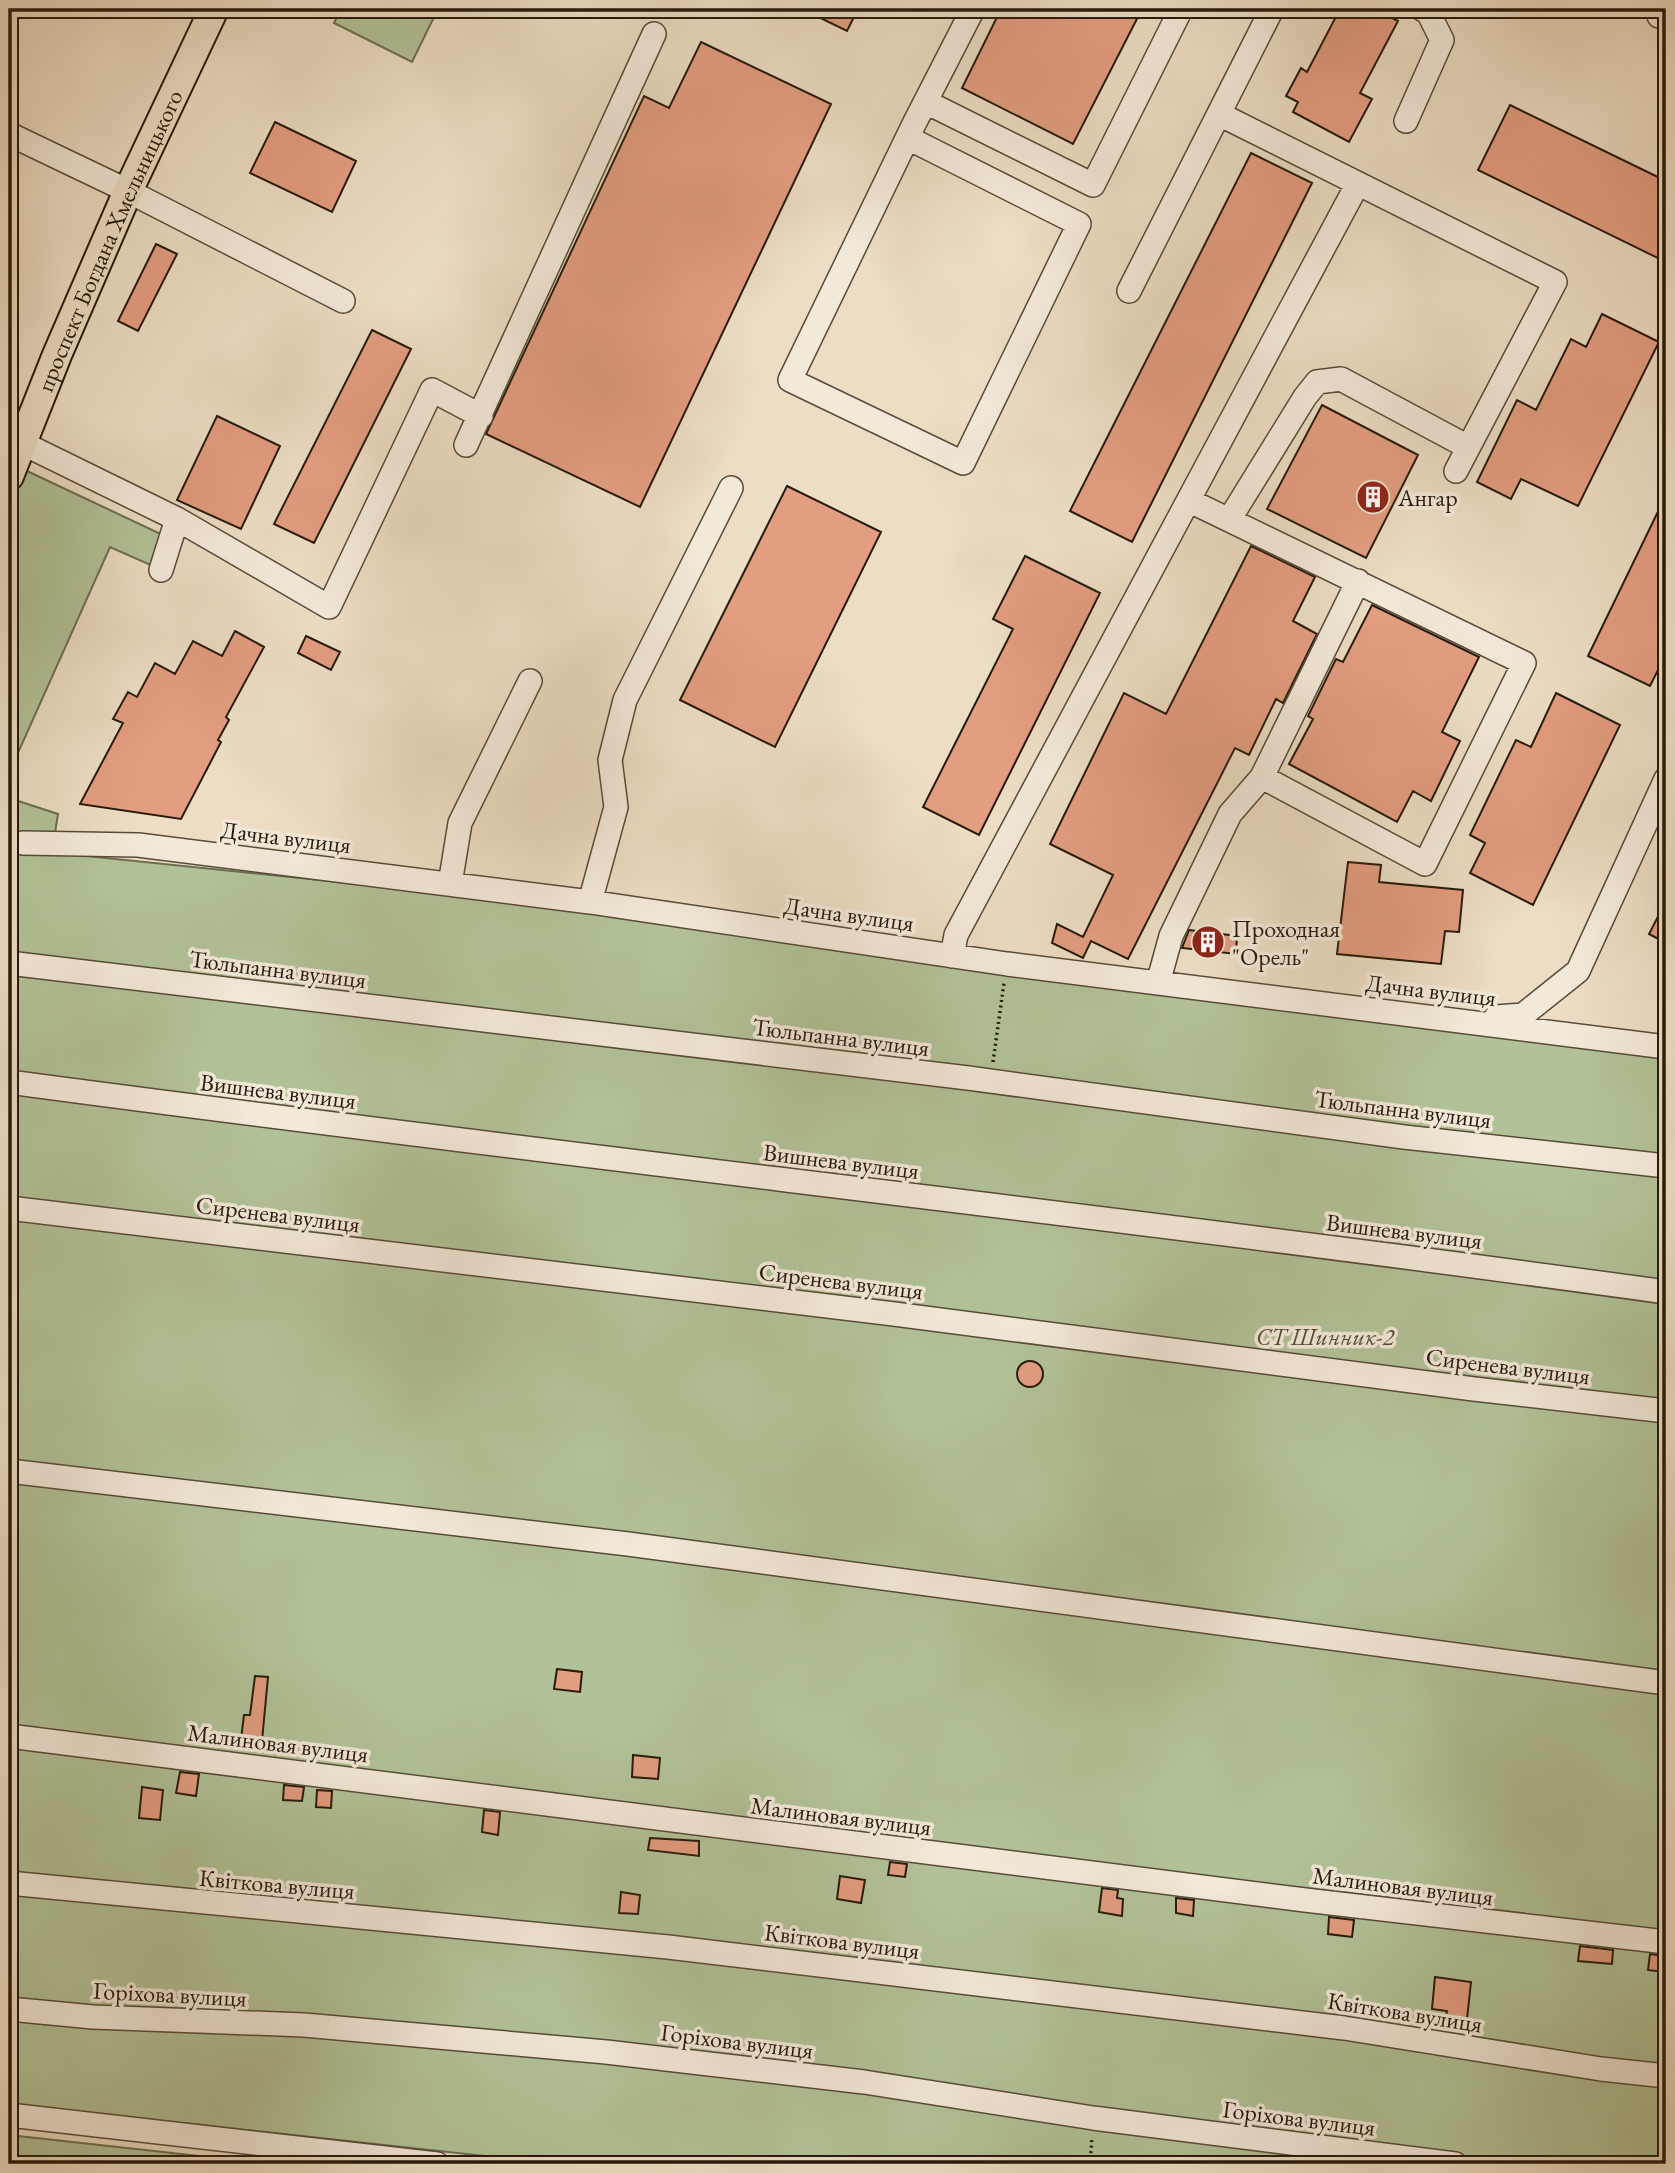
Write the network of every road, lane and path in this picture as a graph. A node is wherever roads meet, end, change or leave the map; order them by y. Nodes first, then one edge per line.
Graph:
1 (214, 9) edge
2 (973, 9) edge
3 (1181, 9) edge
4 (1272, 9) edge
5 (1422, 9) edge
6 (654, 34) dead end
7 (926, 102) junction
8 (1219, 114) junction
9 (1406, 121) dead end
10 (9, 134) edge
11 (908, 138) junction
12 (1357, 185) junction
13 (128, 191) junction
14 (1129, 291) dead end
15 (343, 301) dead end
16 (481, 416) junction
17 (22, 443) junction
18 (467, 445) dead end
19 (1468, 447) junction
20 (1455, 471) dead end
21 (9, 476) edge
22 (731, 488) dead end
23 (1190, 501) junction
24 (177, 519) junction
25 (1229, 520) junction
26 (161, 570) dead end
27 (1359, 581) junction
28 (530, 681) dead end
29 (1262, 776) junction
30 (1666, 779) edge
31 (13, 840) edge
32 (450, 884) junction
33 (590, 902) junction
34 (952, 956) junction
35 (9, 963) edge
36 (1007, 964) junction
37 (1158, 983) junction
38 (1462, 1020) junction
39 (1666, 1047) edge
40 (9, 1082) edge
41 (991, 1082) junction
42 (1666, 1167) edge
43 (9, 1208) edge
44 (1666, 1292) edge
45 (1666, 1411) edge
46 (9, 1471) edge
47 (1666, 1683) edge
48 (9, 1736) edge
49 (9, 1883) edge
50 (1666, 1942) edge
51 (9, 2009) edge
52 (1666, 2076) edge
53 (9, 2115) edge
54 (1093, 2118) junction
55 (437, 2164) edge
56 (1090, 2164) edge
57 (1454, 2164) edge

1 - 13 main road, проспект Богдана Хмельницького
2 - 7 street
3 - 7 street
4 - 8 street
5 - 9 street
6 - 16 street
7 - 11 street
8 - 12 street
8 - 14 street
10 - 13 street
11 - 11 street
12 - 19 street
12 - 23 street
13 - 15 street
13 - 17 main road, проспект Богдана Хмельницького
16 - 18 street
16 - 24 street
17 - 21 main road, проспект Богдана Хмельницького
17 - 24 street
19 - 20 street
19 - 25 street
22 - 33 street
23 - 25 street
23 - 34 street
24 - 26 street
25 - 27 street
27 - 29 street
27 - 29 street
28 - 32 street
29 - 37 street
30 - 38 street
31 - 32 street, Дачна вулиця
32 - 33 street, Дачна вулиця
33 - 34 street, Дачна вулиця
34 - 36 street, Дачна вулиця
35 - 41 street, Тюльпанна вулиця
36 - 37 street, Дачна вулиця
36 - 41 path
37 - 38 street, Дачна вулиця
38 - 39 street, Дачна вулиця
40 - 44 street, Вишнева вулиця
41 - 42 street, Тюльпанна вулиця
43 - 45 street, Сиренева вулиця
46 - 47 street
48 - 50 street, Малиновая вулиця
49 - 52 street, Квіткова вулиця
51 - 54 street, Горіхова вулиця
53 - 55 street
54 - 56 path
54 - 57 street, Горіхова вулиця

